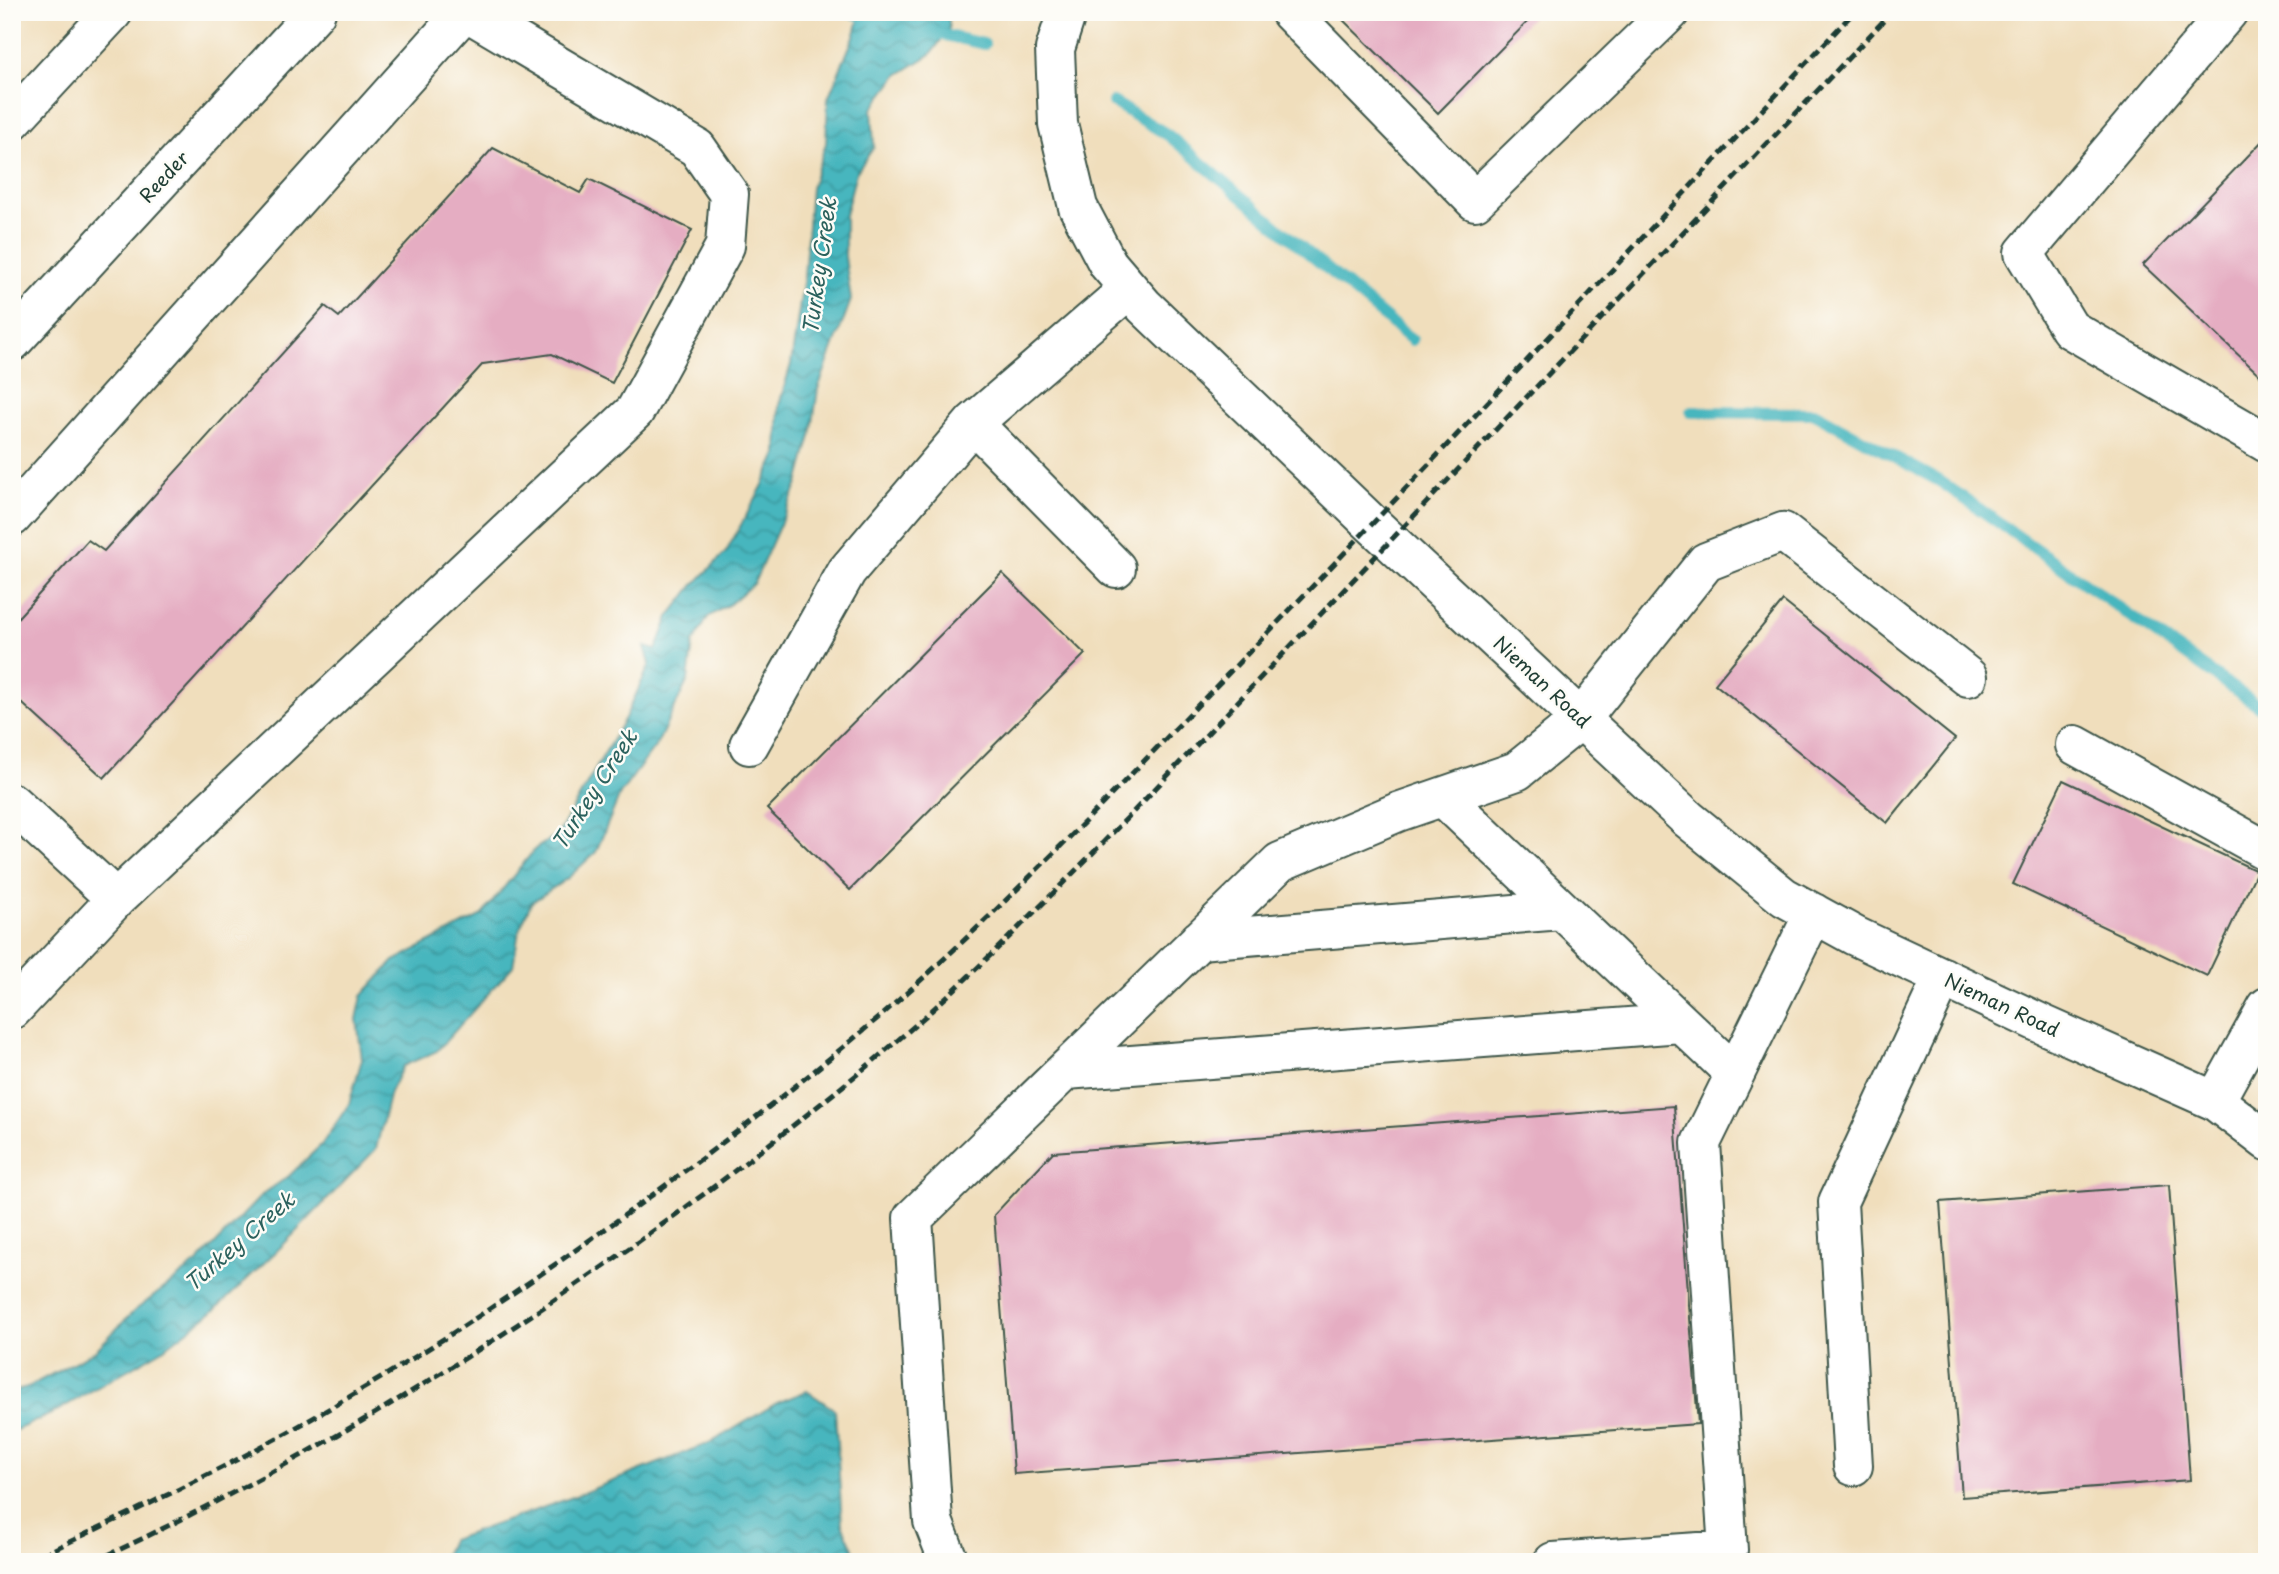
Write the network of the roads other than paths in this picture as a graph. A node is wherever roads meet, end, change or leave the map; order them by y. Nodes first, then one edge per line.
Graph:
1 (113, 12) edge
2 (316, 12) edge
3 (466, 12) edge
4 (1067, 12) edge
5 (1290, 12) edge
6 (1670, 12) edge
7 (2228, 12) edge
8 (12, 121) edge
9 (1129, 289) junction
10 (12, 342) edge
11 (973, 423) junction
12 (2267, 443) edge
13 (12, 517) edge
14 (1116, 568) dead end
15 (1968, 677) dead end
16 (1581, 719) junction
17 (749, 745) dead end
18 (2075, 745) dead end
19 (1443, 797) junction
20 (12, 803) edge
21 (2267, 851) edge
22 (116, 899) junction
23 (1562, 910) junction
24 (1814, 914) junction
25 (1199, 940) junction
26 (1943, 978) junction
27 (2267, 1007) edge
28 (12, 1010) edge
29 (1681, 1023) junction
30 (1066, 1070) junction
31 (1735, 1074) junction
32 (2215, 1101) junction
33 (2267, 1141) edge
34 (1853, 1466) dead end
35 (949, 1562) edge
36 (1553, 1562) edge

1 - 8 street
2 - 10 street, Reeder
3 - 13 street
3 - 22 street
4 - 9 street, Nieman Road
5 - 6 street
7 - 12 street
9 - 11 street
9 - 16 street, Nieman Road
11 - 14 street
11 - 17 street
15 - 16 street
16 - 19 street
16 - 24 street, Nieman Road
18 - 21 street
19 - 23 street
19 - 25 street
20 - 22 street
22 - 28 street
23 - 25 street
23 - 29 street
24 - 26 street, Nieman Road
24 - 31 street
25 - 30 street
26 - 32 street, Nieman Road
26 - 34 street
27 - 32 street
29 - 30 street
29 - 31 street
30 - 35 street
31 - 36 street
32 - 33 street, Nieman Road

